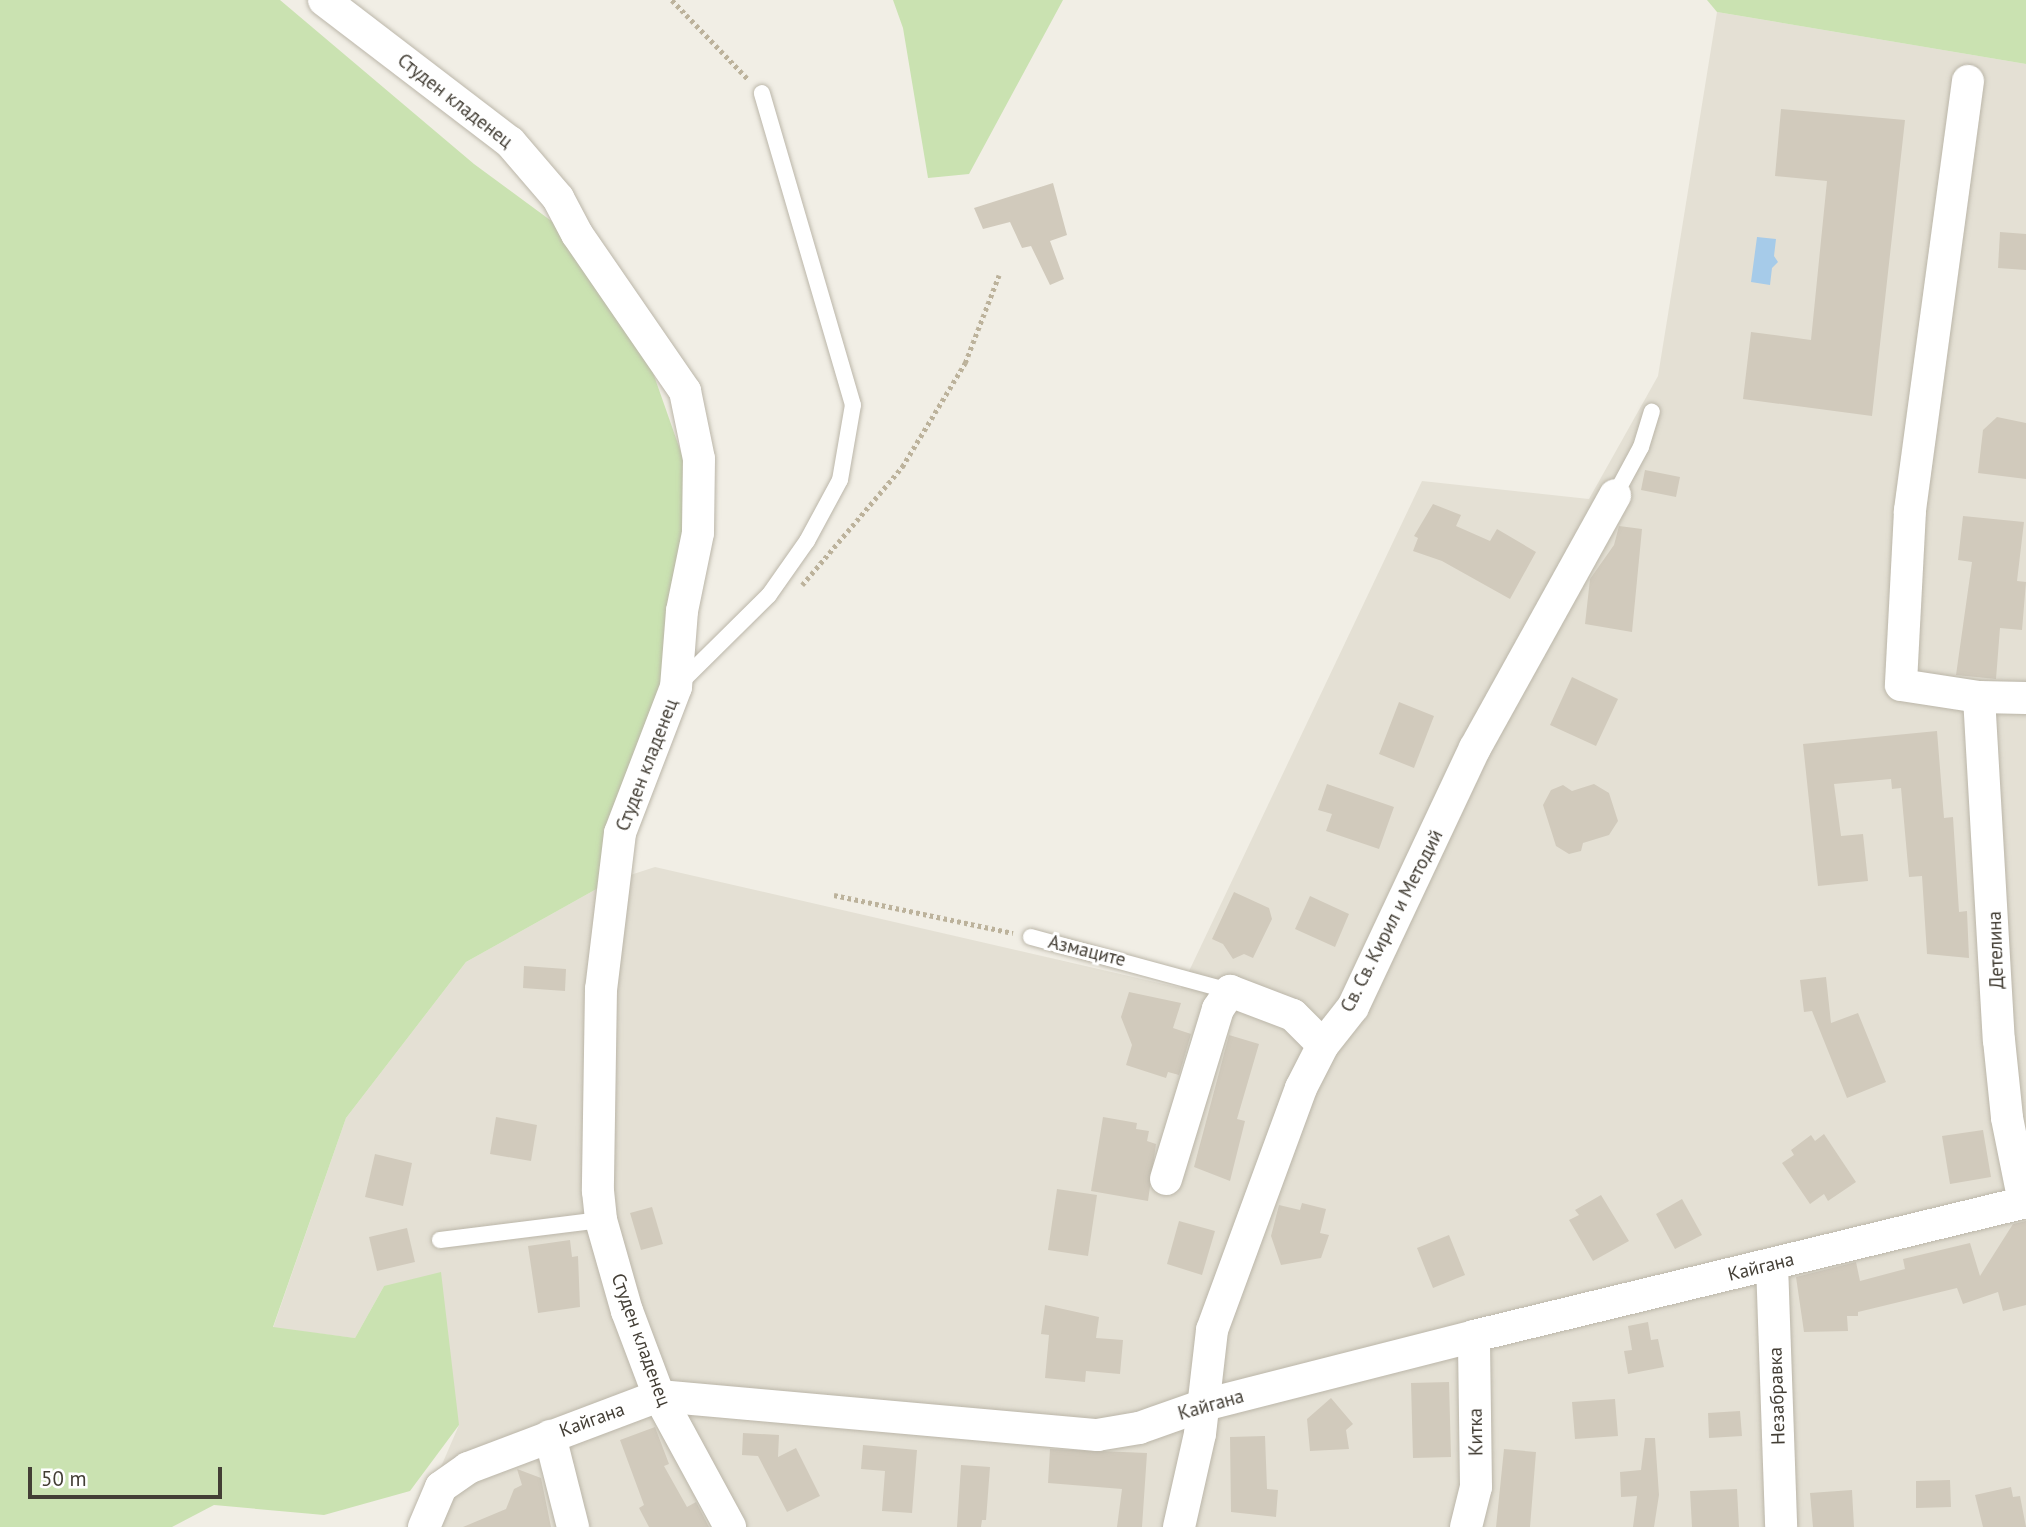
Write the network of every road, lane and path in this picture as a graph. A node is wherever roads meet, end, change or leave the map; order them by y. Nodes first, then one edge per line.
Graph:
1 (324, 0) edge
2 (672, 0) edge
3 (1968, 81) dead end
4 (762, 93) joint
5 (999, 275) dead end
6 (1652, 412) dead end
7 (1615, 495) joint
8 (799, 588) dead end
9 (676, 687) junction
10 (1979, 697) junction
11 (2026, 698) edge
12 (834, 895) dead end
13 (1031, 937) joint
14 (1230, 990) junction
15 (1323, 1045) junction
16 (1166, 1179) dead end
17 (2025, 1202) edge
18 (601, 1220) junction
19 (440, 1240) dead end
20 (1772, 1264) junction
21 (1474, 1336) junction
22 (659, 1396) junction
23 (1204, 1405) junction
24 (550, 1436) junction
25 (424, 1527) edge
26 (573, 1527) edge
27 (730, 1527) edge
28 (1179, 1527) edge
29 (1466, 1527) edge
30 (1781, 1527) edge

1 - 9 street, Студен кладенец
2 - 4 path
3 - 10 street
4 - 9 lane
5 - 8 path
6 - 7 lane
7 - 15 street, Св. Св. Кирил и Методий
9 - 18 street, Студен кладенец
10 - 11 street
10 - 17 street, Детелина
12 - 13 path, Азмаците
13 - 14 lane, Азмаците
14 - 15 street, Азмаците
14 - 16 street
15 - 23 street, Св. Св. Кирил и Методий
17 - 20 street, Кайгана
18 - 19 lane
18 - 22 street, Студен кладенец
20 - 21 street, Кайгана
20 - 30 street, Незабравка
21 - 23 street, Кайгана
21 - 29 street, Китка
22 - 23 street, Кайгана
22 - 24 street, Кайгана
22 - 27 street, Студен кладенец
23 - 28 street, Св. Св. Кирил и Методий
24 - 25 street, Кайгана
24 - 26 street

